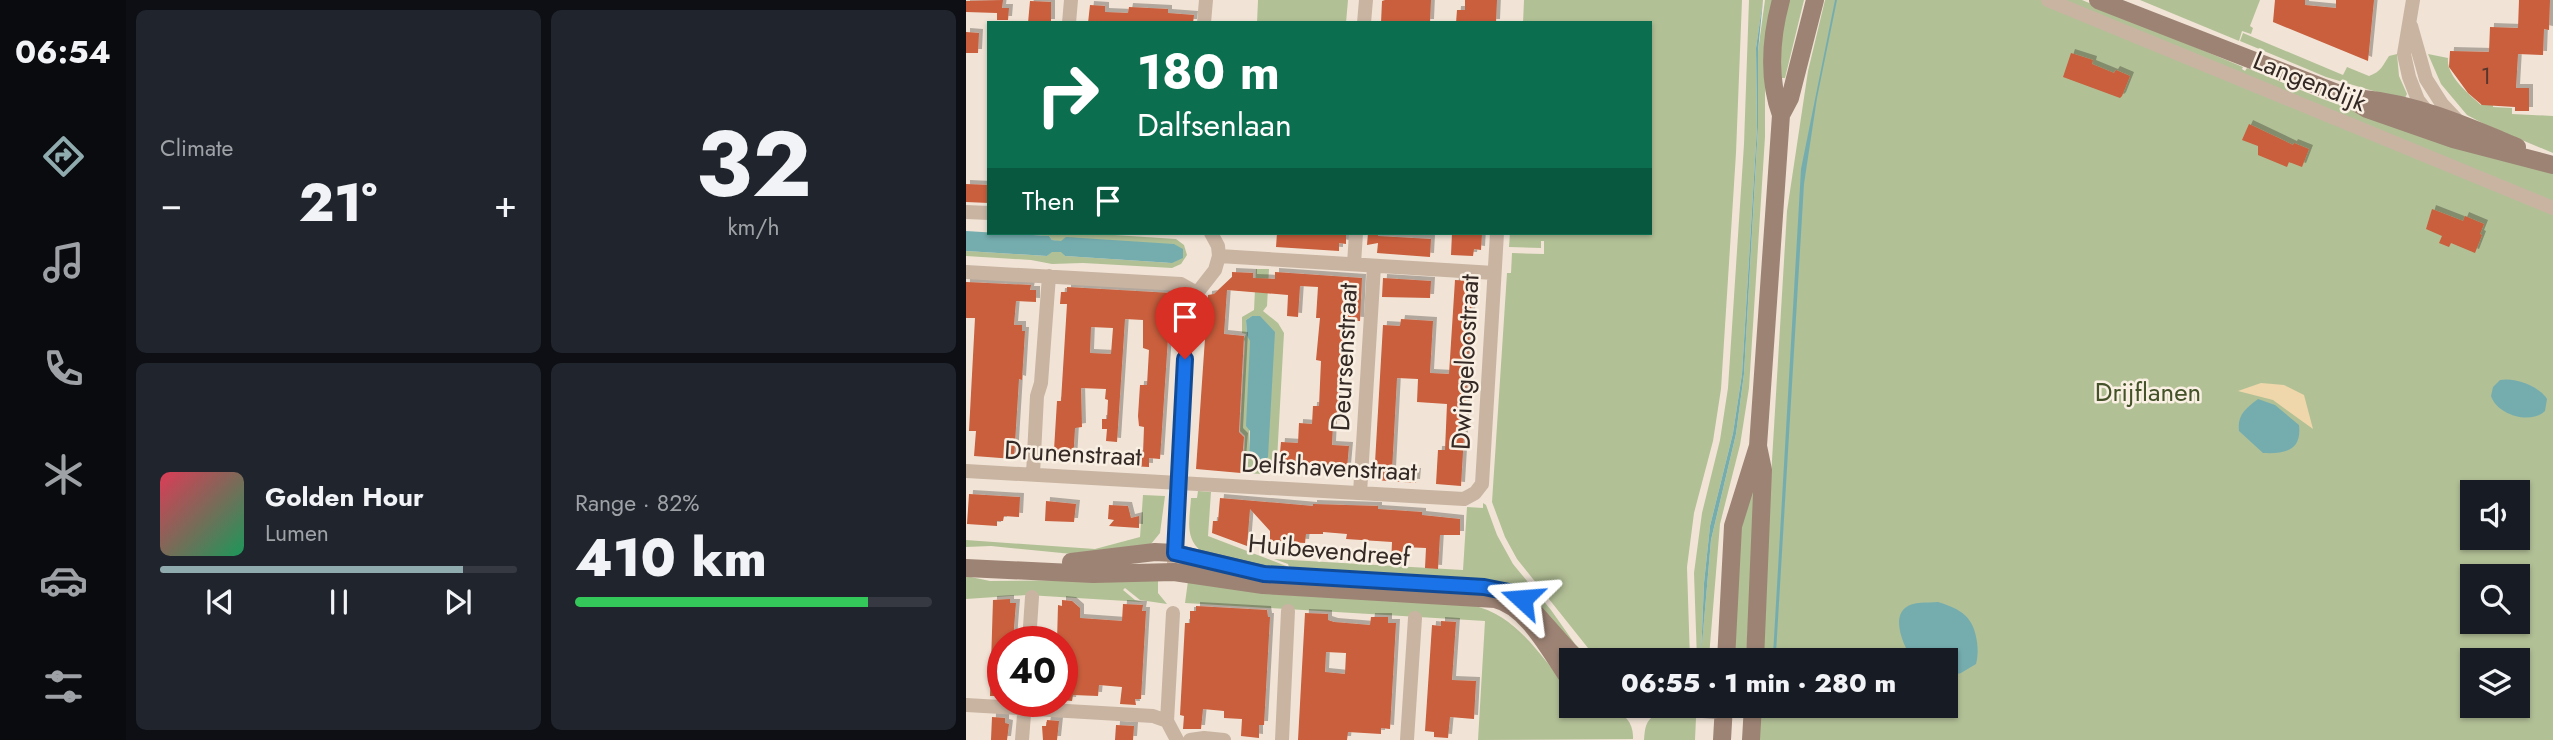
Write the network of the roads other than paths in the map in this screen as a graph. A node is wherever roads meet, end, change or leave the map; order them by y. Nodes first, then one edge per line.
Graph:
1 (1070, 0) edge
2 (1206, 0) edge
3 (1366, 0) edge
4 (1781, 0) edge
5 (1815, 0) edge
6 (2048, 0) edge
7 (2098, 0) edge
8 (2413, 0) edge
9 (1069, 21) edge
10 (1205, 21) edge
11 (1364, 21) edge
12 (2411, 26) junction
13 (2347, 97) junction
14 (2430, 114) junction
15 (1781, 115) junction
16 (2457, 131) junction
17 (2553, 164) edge
18 (2553, 208) edge
19 (966, 212) edge
20 (987, 213) edge
21 (1212, 235) edge
22 (1356, 235) edge
23 (1497, 235) edge
24 (1219, 256) junction
25 (1354, 264) junction
26 (1374, 266) junction
27 (966, 272) edge
28 (1494, 273) junction
29 (1049, 276) junction
30 (1197, 293) junction
31 (1758, 446) junction
32 (966, 471) edge
33 (1033, 474) junction
34 (1178, 484) junction
35 (1360, 493) junction
36 (1475, 493) joint
37 (1175, 553) junction
38 (966, 555) edge
39 (966, 568) edge
40 (1174, 572) junction
41 (1032, 597) dead end
42 (1288, 611) dead end
43 (1173, 613) dead end
44 (1415, 618) dead end
45 (1030, 626) edge
46 (1567, 648) edge
47 (1727, 648) edge
48 (1756, 648) edge
49 (1559, 664) edge
50 (966, 705) edge
51 (987, 705) edge
52 (1078, 710) edge
53 (1023, 717) edge
54 (1723, 718) edge
55 (1752, 718) edge
56 (1167, 721) junction
57 (1022, 740) edge
58 (1177, 740) edge
59 (1190, 740) edge
60 (1224, 740) edge
61 (1282, 740) edge
62 (1408, 740) edge
63 (1722, 740) edge
64 (1751, 740) edge

1 - 9 street
2 - 10 street
3 - 11 street
4 - 15 street
5 - 15 street
6 - 18 street, Langendijk
7 - 13 street
8 - 12 street
12 - 14 street
12 - 16 street
13 - 14 street
13 - 16 street
14 - 16 street
15 - 31 street
16 - 17 street
19 - 20 street
21 - 24 street
22 - 25 street
23 - 28 street, Dwingeloostraat
24 - 25 street
24 - 30 street
25 - 26 street
26 - 28 street
26 - 35 street, Deursenstraat
27 - 29 street
28 - 36 street, Dwingeloostraat
29 - 30 street
29 - 33 street
30 - 34 street
31 - 47 street
31 - 48 street
32 - 33 street, Drunenstraat
33 - 34 street, Drunenstraat
34 - 35 street, Delfshavenstraat
34 - 37 street
35 - 36 street, Delfshavenstraat
37 - 38 street, Huibevendreef
37 - 40 street
37 - 46 street, Huibevendreef
39 - 40 street, Huibevendreef
40 - 49 street, Huibevendreef
41 - 45 street
42 - 61 street
43 - 56 street
44 - 62 street
50 - 51 street
52 - 56 street
53 - 57 street
54 - 63 street
55 - 64 street
56 - 58 street
59 - 60 street

